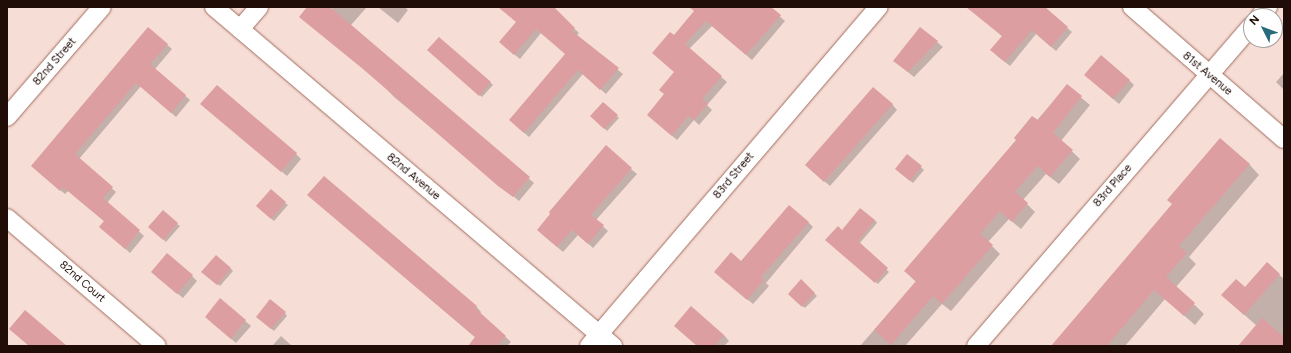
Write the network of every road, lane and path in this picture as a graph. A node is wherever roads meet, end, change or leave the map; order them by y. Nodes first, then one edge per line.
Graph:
1 (102, 7) edge
2 (214, 7) edge
3 (259, 7) edge
4 (879, 7) edge
5 (1132, 7) edge
6 (240, 29) junction
7 (1243, 36) edge
8 (1209, 76) junction
9 (7, 117) edge
10 (1284, 139) edge
11 (7, 218) edge
12 (600, 342) edge
13 (157, 346) edge
14 (976, 346) edge

1 - 9 street, 82nd Street
2 - 6 street, 82nd Avenue
3 - 6 street
4 - 12 street, 83rd Street
5 - 8 street, 81st Avenue
6 - 12 street, 82nd Avenue
7 - 8 street, 83rd Place
8 - 10 street, 81st Avenue
8 - 14 street, 83rd Place
11 - 13 street, 82nd Court

